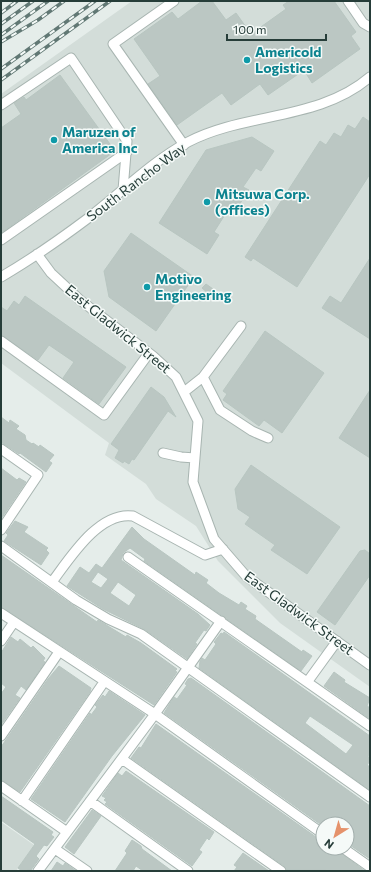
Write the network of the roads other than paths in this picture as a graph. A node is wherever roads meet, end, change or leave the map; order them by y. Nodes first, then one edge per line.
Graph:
1 (174, 1) edge
2 (348, 1) edge
3 (370, 27) edge
4 (370, 77) edge
5 (1, 105) edge
6 (184, 145) junction
7 (126, 152) junction
8 (123, 190) junction
9 (1, 240) edge
10 (37, 254) junction
11 (1, 277) edge
12 (241, 326) dead end
13 (1, 340) edge
14 (148, 352) junction
15 (203, 377) junction
16 (184, 392) junction
17 (268, 438) dead end
18 (1, 449) edge
19 (163, 453) dead end
20 (195, 458) junction
21 (1, 530) edge
22 (1, 546) edge
23 (222, 549) junction
24 (128, 557) dead end
25 (52, 582) junction
26 (1, 613) edge
27 (221, 621) junction
28 (14, 622) junction
29 (1, 641) edge
30 (337, 641) junction
31 (59, 652) junction
32 (370, 665) edge
33 (188, 668) junction
34 (308, 681) junction
35 (104, 682) junction
36 (155, 714) junction
37 (370, 726) edge
38 (1, 736) edge
39 (122, 759) junction
40 (1, 786) edge
41 (370, 797) edge
42 (22, 800) junction
43 (90, 801) junction
44 (315, 828) edge
45 (67, 832) junction
46 (55, 849) junction
47 (354, 856) edge
48 (370, 867) edge
49 (38, 871) edge
50 (87, 871) edge
51 (188, 871) edge
52 (281, 871) edge

1 - 6 street
2 - 3 street
4 - 6 street, South Rancho Way
5 - 7 street
6 - 8 street, South Rancho Way
7 - 8 street
7 - 9 street
8 - 10 street, South Rancho Way
10 - 11 street, South Rancho Way
10 - 14 street, East Gladwick Street
12 - 15 street
13 - 14 street
14 - 16 street, East Gladwick Street
15 - 16 street
15 - 17 street
16 - 20 street, East Gladwick Street
18 - 21 street
19 - 20 street
20 - 23 street, East Gladwick Street
22 - 25 street
23 - 25 street
23 - 30 street, East Gladwick Street
24 - 27 street
25 - 33 street
26 - 28 street
27 - 33 street
27 - 34 street
28 - 29 street
28 - 31 street
30 - 32 street, East Gladwick Street
30 - 34 street
31 - 35 street
31 - 38 street
33 - 36 street
33 - 41 street
34 - 37 street
35 - 36 street
35 - 42 street
36 - 39 street
36 - 44 street
39 - 43 street
39 - 52 street
40 - 42 street
42 - 45 street
43 - 45 street
43 - 51 street
45 - 46 street
46 - 49 street
46 - 50 street
47 - 48 street

